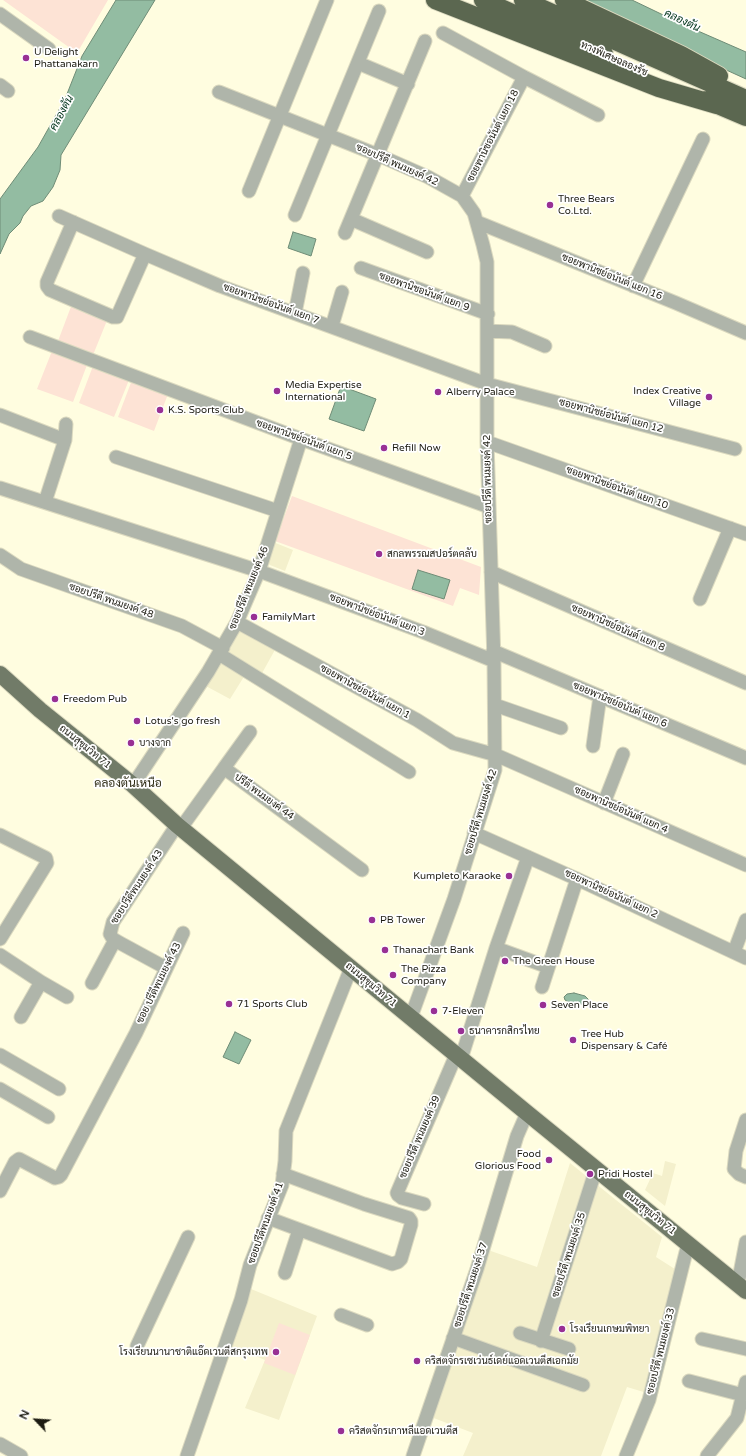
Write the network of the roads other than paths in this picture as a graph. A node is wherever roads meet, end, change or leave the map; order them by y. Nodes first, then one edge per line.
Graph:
1 (327, 0) edge
2 (435, 0) edge
3 (483, 0) edge
4 (523, 0) edge
5 (564, 0) edge
6 (379, 12) dead end
7 (0, 14) edge
8 (443, 33) dead end
9 (426, 41) dead end
10 (48, 48) dead end
11 (358, 63) junction
12 (524, 77) junction
13 (408, 84) junction
14 (746, 91) edge
15 (219, 92) dead end
16 (746, 99) edge
17 (717, 105) junction
18 (598, 114) dead end
19 (280, 116) junction
20 (746, 117) edge
21 (328, 136) junction
22 (703, 138) dead end
23 (378, 155) junction
24 (249, 192) dead end
25 (462, 196) junction
26 (295, 215) dead end
27 (58, 216) dead end
28 (351, 219) junction
29 (73, 222) junction
30 (477, 222) junction
31 (345, 233) dead end
32 (427, 252) dead end
33 (145, 254) junction
34 (361, 268) dead end
35 (303, 273) dead end
36 (633, 286) junction
37 (342, 292) dead end
38 (295, 313) junction
39 (488, 314) junction
40 (332, 326) junction
41 (487, 332) junction
42 (746, 333) edge
43 (30, 337) dead end
44 (545, 346) dead end
45 (487, 384) junction
46 (0, 415) edge
47 (66, 424) dead end
48 (301, 439) junction
49 (65, 440) junction
50 (487, 442) junction
51 (735, 449) dead end
52 (116, 457) dead end
53 (0, 488) edge
54 (45, 502) junction
55 (488, 507) junction
56 (278, 511) junction
57 (730, 528) junction
58 (746, 534) edge
59 (0, 555) edge
60 (259, 571) junction
61 (491, 572) junction
62 (700, 599) dead end
63 (237, 622) junction
64 (221, 651) junction
65 (494, 656) junction
66 (0, 674) edge
67 (746, 683) edge
68 (600, 696) junction
69 (495, 705) junction
70 (561, 728) dead end
71 (250, 732) dead end
72 (593, 746) dead end
73 (623, 754) dead end
74 (496, 755) junction
75 (746, 758) edge
76 (224, 768) junction
77 (409, 772) dead end
78 (133, 785) junction
79 (604, 803) junction
80 (179, 826) junction
81 (474, 833) junction
82 (0, 835) edge
83 (528, 857) junction
84 (746, 865) edge
85 (362, 870) dead end
86 (577, 879) junction
87 (746, 920) edge
88 (183, 933) dead end
89 (0, 938) edge
90 (115, 940) junction
91 (496, 948) junction
92 (0, 955) edge
93 (740, 955) edge
94 (548, 967) junction
95 (166, 968) junction
96 (351, 968) junction
97 (41, 982) junction
98 (92, 983) dead end
99 (542, 987) dead end
100 (67, 997) dead end
101 (21, 1017) dead end
102 (411, 1017) junction
103 (0, 1055) edge
104 (458, 1057) junction
105 (0, 1089) edge
106 (59, 1089) dead end
107 (527, 1113) junction
108 (48, 1117) dead end
109 (746, 1120) edge
110 (596, 1169) junction
111 (283, 1174) junction
112 (746, 1177) edge
113 (0, 1191) edge
114 (424, 1204) dead end
115 (268, 1218) junction
116 (299, 1230) junction
117 (188, 1237) dead end
118 (746, 1242) edge
119 (688, 1244) junction
120 (285, 1273) dead end
121 (742, 1287) edge
122 (341, 1315) dead end
123 (367, 1325) dead end
124 (520, 1333) dead end
125 (453, 1338) junction
126 (702, 1339) dead end
127 (541, 1341) junction
128 (137, 1346) dead end
129 (569, 1349) dead end
130 (746, 1349) edge
131 (689, 1381) dead end
132 (746, 1382) edge
133 (583, 1385) dead end
134 (743, 1395) junction
135 (0, 1444) edge
136 (21, 1456) edge
137 (186, 1456) edge
138 (413, 1456) edge
139 (626, 1456) edge
140 (707, 1456) edge

1 - 19 street
2 - 17 highway
3 - 17 highway, ทางพิเศษฉลองรัช
4 - 16 highway, ทางพิเศษฉลองรัช
5 - 14 highway
6 - 11 street
7 - 10 street
8 - 12 street
9 - 13 street
11 - 13 street
11 - 21 street
12 - 18 street
12 - 25 street, ซอยพานิชอนันต์ แยก 18
13 - 23 street
15 - 19 street, ซอยปรีดี พนมยงค์ 42
17 - 20 highway, ทางพิเศษฉลองรัช
19 - 21 street, ซอยปรีดี พนมยงค์ 42
19 - 24 street
21 - 23 street, ซอยปรีดี พนมยงค์ 42
21 - 26 street
22 - 36 street
23 - 25 street, ซอยปรีดี พนมยงค์ 42
23 - 28 street
25 - 30 street, ซอยปรีดี พนมยงค์ 42
27 - 29 street, ซอยพานิชย์อนันต์ แยก 7
28 - 31 street
28 - 32 street
29 - 33 street, ซอยพานิชย์อนันต์ แยก 7
29 - 33 street
30 - 36 street, ซอยพานิชย์อนันต์ แยก 16
30 - 39 street, ซอยปรีดี พนมยงค์ 42
33 - 38 street, ซอยพานิชย์อนันต์ แยก 7
34 - 39 street, ซอยพานิชอนันต์ แยก 9
35 - 38 street
36 - 42 street, ซอยพานิชย์อนันต์ แยก 16
37 - 40 street
38 - 40 street, ซอยพานิชย์อนันต์ แยก 7
39 - 41 street, ซอยปรีดี พนมยงค์ 42
40 - 45 street, ซอยพานิชย์อนันต์ แยก 7
41 - 44 street
41 - 45 street, ซอยปรีดี พนมยงค์ 42
43 - 48 street, ซอยพานิชย์อนันต์ แยก 5
45 - 50 street, ซอยปรีดี พนมยงค์ 42
45 - 51 street, ซอยพานิชย์อนันต์ แยก 12
46 - 49 street
47 - 49 street
48 - 55 street, ซอยพานิชย์อนันต์ แยก 5
48 - 56 street, ซอยปรีดี พนมยงค์ 46
49 - 54 street
50 - 55 street, ซอยปรีดี พนมยงค์ 42
50 - 57 street, ซอยพานิชย์อนันต์ แยก 10
52 - 56 street
53 - 54 street, ซอยพานิชย์อนันต์ แยก 3
54 - 60 street, ซอยพานิชย์อนันต์ แยก 3
55 - 61 street, ซอยปรีดี พนมยงค์ 42
56 - 60 street, ซอยปรีดี พนมยงค์ 46
57 - 58 street, ซอยพานิชย์อนันต์ แยก 10
57 - 62 street
59 - 64 street, ซอยปรีดี พนมยงค์ 48
60 - 63 street, ซอยปรีดี พนมยงค์ 46
60 - 65 street, ซอยพานิชย์อนันต์ แยก 3
61 - 65 street, ซอยปรีดี พนมยงค์ 42
61 - 67 street, ซอยพานิชย์อนันต์ แยก 8
63 - 64 street, ซอยปรีดี พนมยงค์ 46
63 - 74 street, ซอยพานิชย์อนันต์ แยก 1
64 - 77 street, ซอยปรีดี พนมยงค์ 48
64 - 78 street, ซอยปรีดี พนมยงค์ 46
65 - 68 street, ซอยพานิชย์อนันต์ แยก 6
65 - 69 street, ซอยปรีดี พนมยงค์ 42
66 - 78 main road, ถนนสุขุมวิท 71
68 - 72 street
68 - 75 street, ซอยพานิชย์อนันต์ แยก 6
69 - 70 street
69 - 74 street, ซอยปรีดี พนมยงค์ 42
71 - 76 street
73 - 79 street
74 - 79 street, ซอยพานิชย์อนันต์ แยก 4
74 - 81 street, ซอยปรีดี พนมยงค์ 42
76 - 80 street, ปรีดี พนมยงค์ 44
76 - 85 street, ปรีดี พนมยงค์ 44
78 - 80 main road, ถนนสุขุมวิท 71
79 - 84 street, ซอยพานิชย์อนันต์ แยก 4
80 - 90 street, ซอยปรีดีพนมยงค์ 43
80 - 96 main road, ถนนสุขุมวิท 71
81 - 83 street, ซอยพานิชย์อนันต์ แยก 2
81 - 102 street, ซอยปรีดี พนมยงค์ 42
82 - 89 street
83 - 86 street, ซอยพานิชย์อนันต์ แยก 2
83 - 91 street
86 - 93 street, ซอยพานิชย์อนันต์ แยก 2
86 - 94 street
87 - 93 street
88 - 95 street, ซอย ปรีดีพนมยงค์ 43
90 - 95 street, ซอยปรีดีพนมยงค์ 43
90 - 98 street
91 - 94 street
91 - 104 street
92 - 97 street
94 - 99 street
95 - 113 street, ซอย ปรีดีพนมยงค์ 43
96 - 102 main road, ถนนสุขุมวิท 71
96 - 111 street, ซอยปรีดีพนมยงค์ 41
97 - 100 street
97 - 101 street
102 - 104 main road, ถนนสุขุมวิท 71
103 - 106 street
104 - 107 main road, ถนนสุขุมวิท 71
104 - 114 street, ซอยปรีดี พนมยงค์ 39
105 - 108 street
107 - 110 main road, ถนนสุขุมวิท 71
107 - 125 street, ซอยปรีดี พนมยงค์ 37
109 - 112 street
110 - 119 main road, ถนนสุขุมวิท 71
110 - 127 street, ซอยปรีดี พนมยงค์ 35
111 - 115 street, ซอยปรีดีพนมยงค์ 41
111 - 116 street
115 - 116 street
115 - 137 street, ซอยปรีดีพนมยงค์ 41
116 - 120 street
117 - 128 street
118 - 121 street
119 - 121 main road, ถนนสุขุมวิท 71
119 - 139 street, ซอยปรีดี พนมยงค์ 33
122 - 123 street
124 - 127 street
125 - 133 street
125 - 138 street, ซอยปรีดี พนมยงค์ 37
126 - 130 street
127 - 129 street
131 - 134 street
132 - 134 street
134 - 140 street
135 - 136 street

